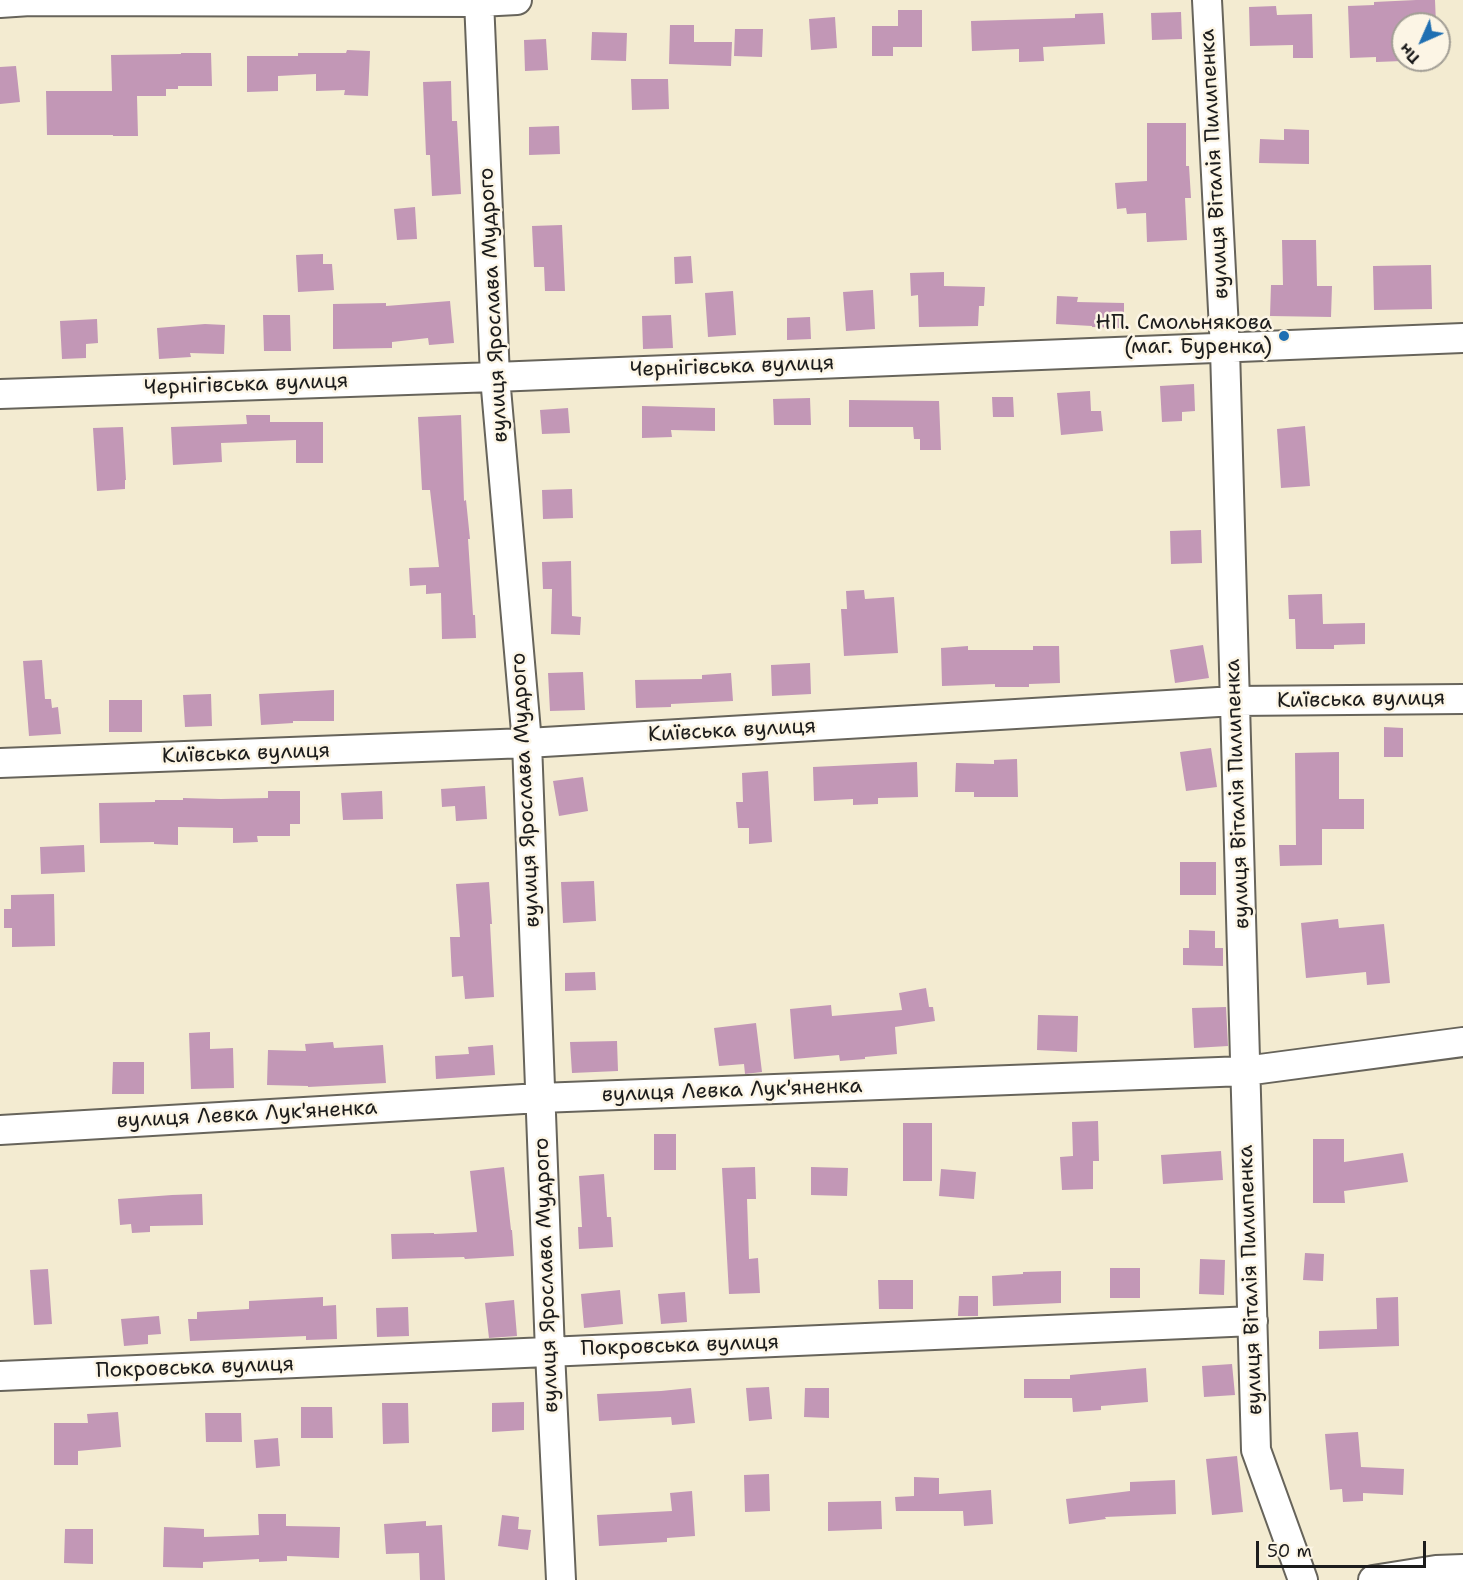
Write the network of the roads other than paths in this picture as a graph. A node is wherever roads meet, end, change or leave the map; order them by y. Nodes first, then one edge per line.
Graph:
1 (517, 0) edge
2 (1207, 0) edge
3 (479, 1) edge
4 (0, 3) edge
5 (1463, 338) edge
6 (1225, 348) junction
7 (495, 376) junction
8 (0, 394) edge
9 (1463, 699) edge
10 (1235, 701) junction
11 (527, 743) junction
12 (0, 763) edge
13 (1463, 1042) edge
14 (1245, 1071) junction
15 (540, 1098) junction
16 (0, 1130) edge
17 (1252, 1322) junction
18 (550, 1352) junction
19 (0, 1376) edge
20 (1463, 1569) edge
21 (561, 1580) edge
22 (1303, 1580) edge
23 (1373, 1580) edge

1 - 3 street
2 - 6 street, вулиця Віталія Пилипенка
3 - 4 street
3 - 7 street, вулиця Ярослава Мудрого
5 - 6 street, Чернігівська вулиця
6 - 7 street, Чернігівська вулиця
6 - 10 street, вулиця Віталія Пилипенка
7 - 8 street, Чернігівська вулиця
7 - 11 street, вулиця Ярослава Мудрого
9 - 10 street, Київська вулиця
10 - 11 street, Київська вулиця
10 - 14 street, вулиця Віталія Пилипенка
11 - 12 street, Київська вулиця
11 - 15 street, вулиця Ярослава Мудрого
13 - 14 street, вулиця Левка Лук'яненка
14 - 15 street, вулиця Левка Лук'яненка
14 - 17 street, вулиця Віталія Пилипенка
15 - 16 street, вулиця Левка Лук'яненка
15 - 18 street, вулиця Ярослава Мудрого
17 - 18 street, Покровська вулиця
17 - 22 street, вулиця Віталія Пилипенка
18 - 19 street, Покровська вулиця
18 - 21 street, вулиця Ярослава Мудрого
20 - 23 street

